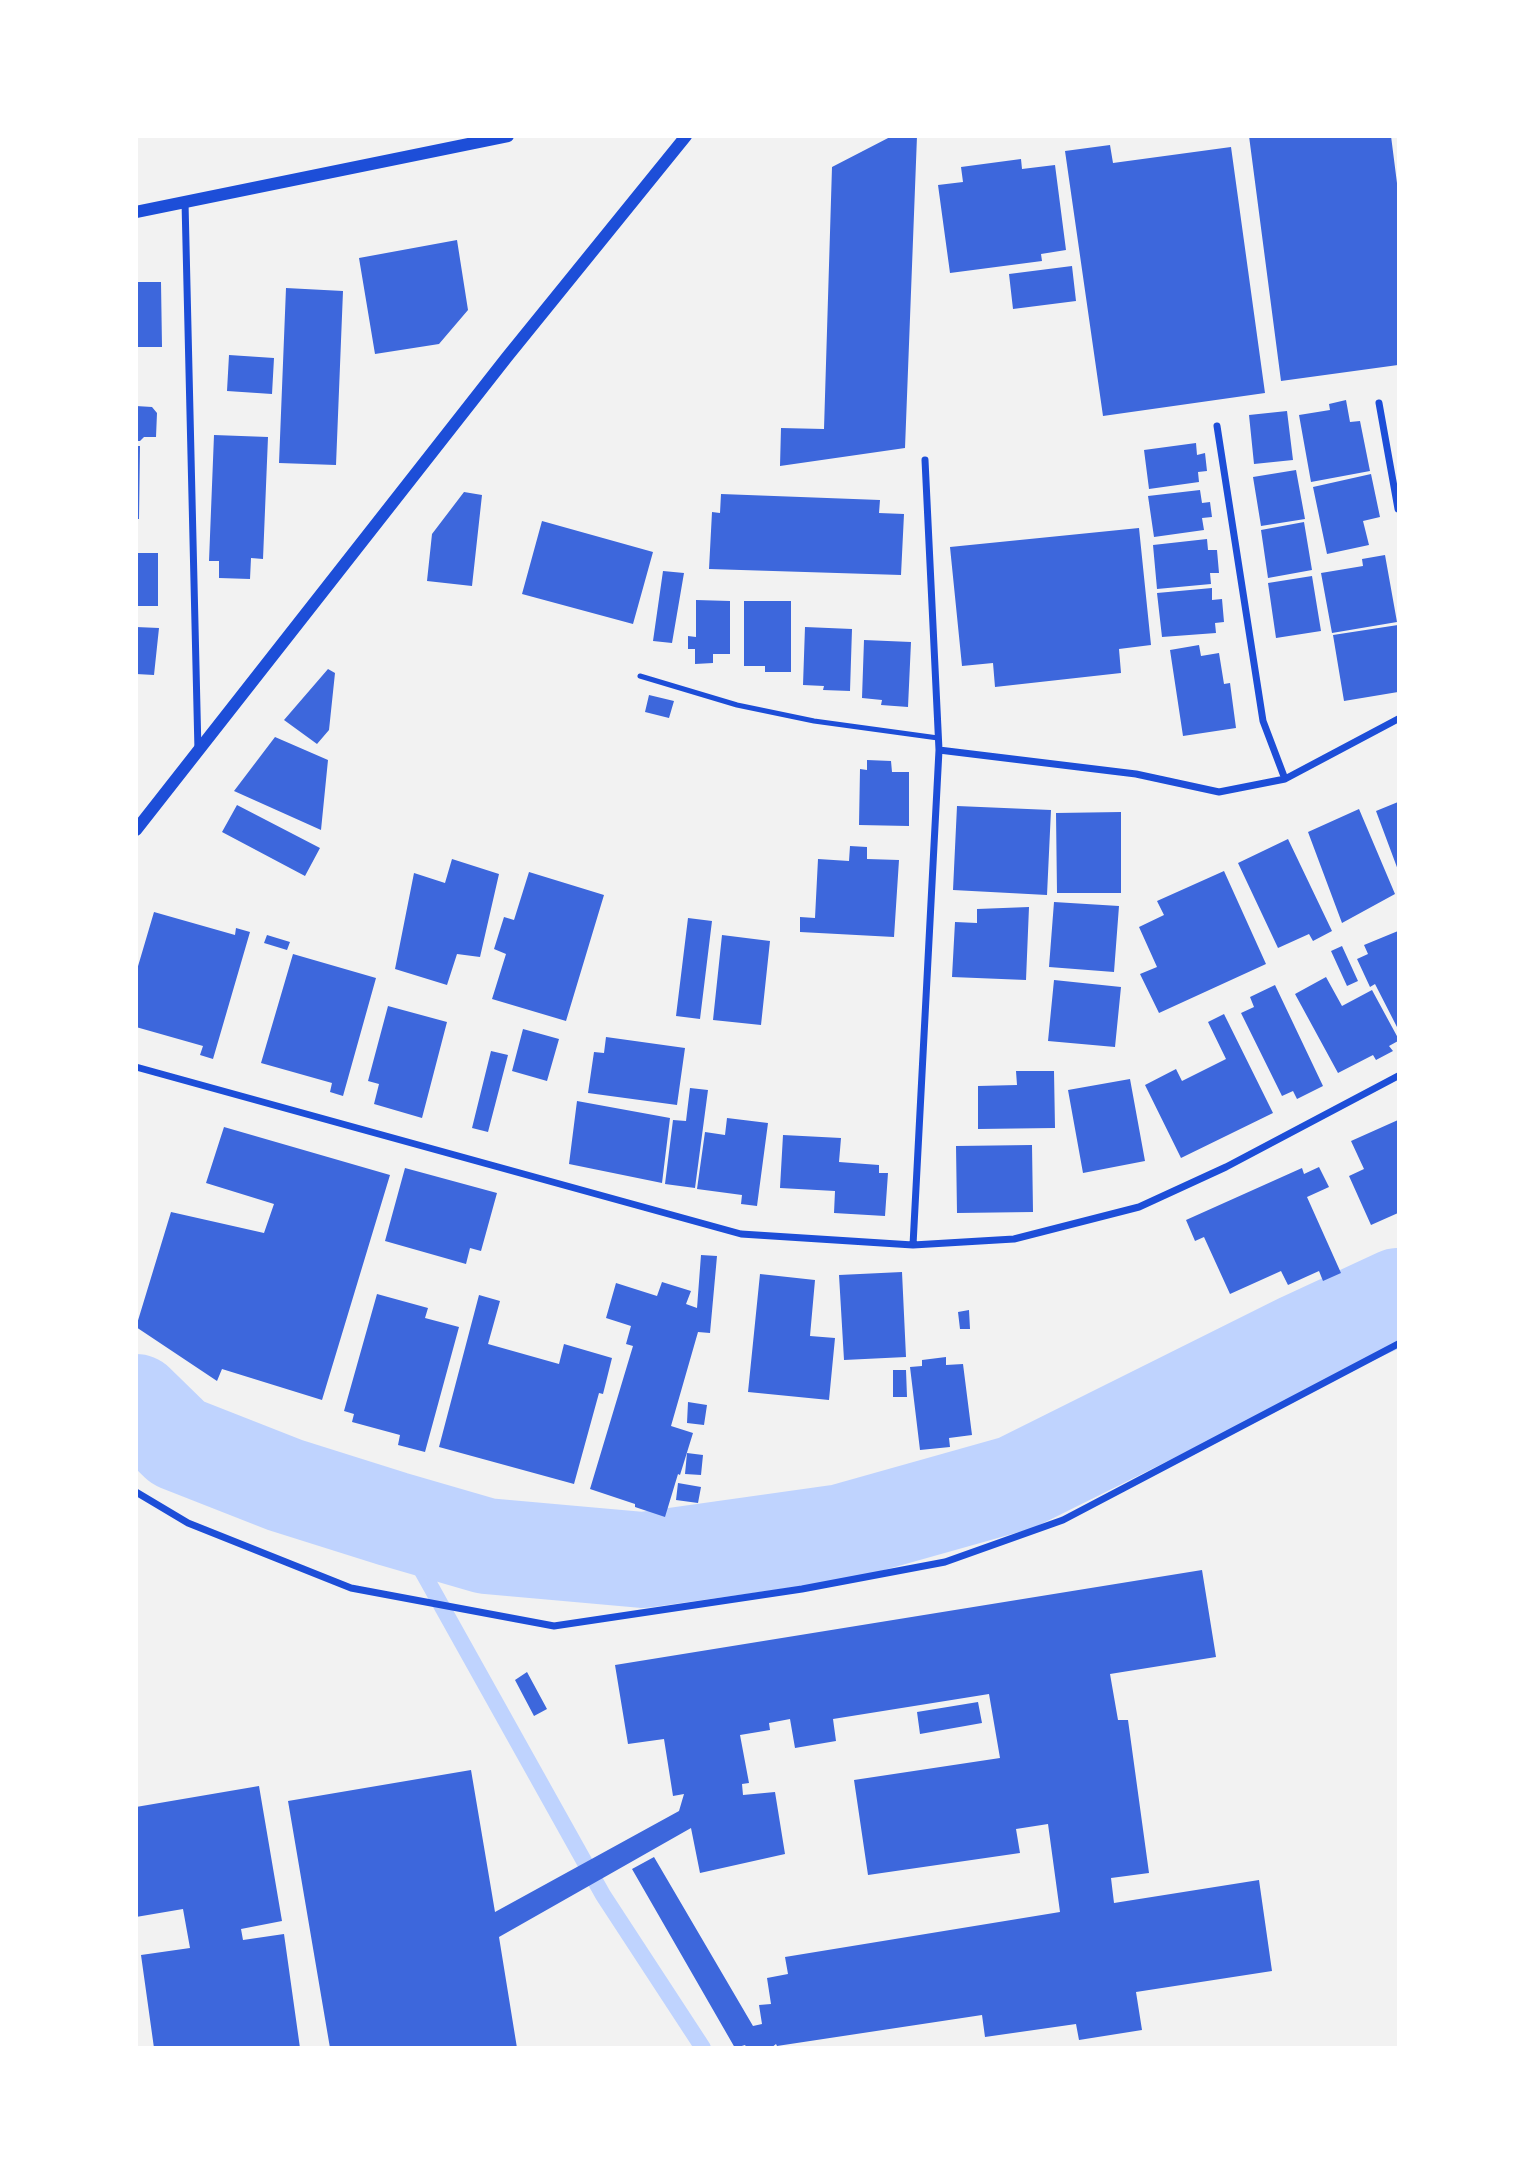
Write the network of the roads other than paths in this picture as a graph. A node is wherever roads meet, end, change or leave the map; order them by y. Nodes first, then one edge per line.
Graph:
1 (508, 136) edge
2 (686, 136) edge
3 (186, 202) junction
4 (136, 212) edge
5 (1379, 403) dead end
6 (1217, 426) dead end
7 (925, 460) dead end
8 (1398, 509) edge
9 (640, 676) dead end
10 (1398, 719) edge
11 (938, 738) junction
12 (939, 750) junction
13 (198, 751) junction
14 (1285, 779) junction
15 (136, 830) edge
16 (136, 1067) edge
17 (1398, 1076) edge
18 (914, 1245) junction
19 (1398, 1344) edge
20 (136, 1492) edge

1 - 3 street
2 - 13 street
3 - 4 street
3 - 13 street
5 - 8 street
6 - 14 street
7 - 11 street
9 - 11 lane
10 - 14 street
11 - 12 street
12 - 14 street
12 - 18 street
13 - 15 street
16 - 18 street
17 - 18 street
19 - 20 street

